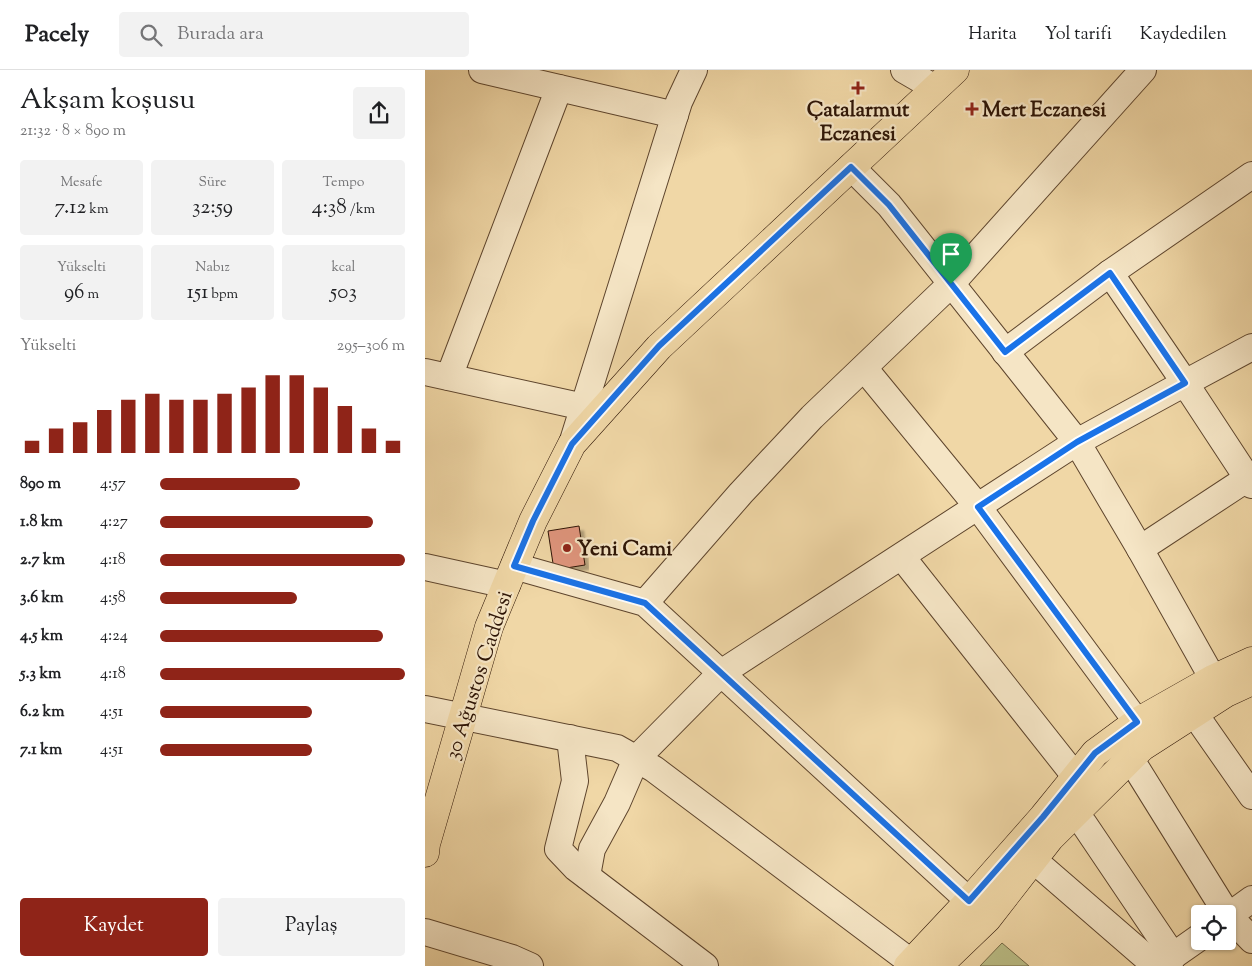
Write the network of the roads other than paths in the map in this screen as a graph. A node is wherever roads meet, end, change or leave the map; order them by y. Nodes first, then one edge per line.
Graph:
1 (482, 70) edge
2 (694, 70) edge
3 (904, 70) edge
4 (955, 70) edge
5 (1143, 70) edge
6 (559, 88) junction
7 (935, 88) junction
8 (675, 115) junction
9 (851, 167) junction
10 (1252, 175) edge
11 (1110, 273) junction
12 (951, 284) junction
13 (1005, 352) junction
14 (1248, 356) edge
15 (863, 368) junction
16 (437, 375) edge
17 (1185, 383) junction
18 (584, 407) junction
19 (1077, 442) junction
20 (572, 444) junction
21 (1250, 482) edge
22 (978, 507) junction
23 (1141, 549) junction
24 (902, 557) junction
25 (425, 566) edge
26 (511, 576) junction
27 (645, 603) junction
28 (1252, 660) edge
29 (721, 674) junction
30 (1213, 678) junction
31 (1252, 681) edge
32 (425, 709) edge
33 (1195, 713) junction
34 (463, 717) junction
35 (1137, 722) junction
36 (570, 738) junction
37 (1131, 758) junction
38 (636, 759) junction
39 (1075, 776) junction
40 (1252, 796) edge
41 (1084, 824) dead end
42 (425, 852) edge
43 (1044, 869) dead end
44 (587, 876) junction
45 (1252, 899) edge
46 (969, 901) junction
47 (1222, 905) edge
48 (1236, 910) edge
49 (1236, 923) edge
50 (425, 932) edge
51 (1252, 940) edge
52 (1191, 944) edge
53 (1166, 963) edge
54 (919, 965) edge
55 (531, 966) edge
56 (705, 966) edge

1 - 6 street
2 - 8 street
3 - 7 street
4 - 7 main road, 30 Ağustos Caddesi
5 - 12 street
6 - 8 street
6 - 16 street
7 - 9 main road, 30 Ağustos Caddesi
8 - 18 street
9 - 12 street
9 - 20 main road, 30 Ağustos Caddesi
10 - 11 street
11 - 13 street
11 - 17 street
12 - 13 street
12 - 15 street
13 - 19 street
14 - 17 street
15 - 22 street
15 - 27 street
16 - 18 street
17 - 19 street
17 - 21 street
18 - 20 street
19 - 22 street
19 - 23 street
20 - 26 main road, 30 Ağustos Caddesi
21 - 23 street
22 - 24 street
22 - 35 street
23 - 30 street
24 - 29 street
24 - 39 street
25 - 26 street
26 - 27 street
26 - 34 main road, 30 Ağustos Caddesi
27 - 29 street
28 - 30 main road
29 - 38 street
29 - 46 street
30 - 35 main road
31 - 33 main road
32 - 34 street
33 - 37 main road
33 - 40 street
34 - 36 street
34 - 42 main road, 30 Ağustos Caddesi
35 - 39 main road
36 - 38 street
36 - 44 street
37 - 47 street
37 - 54 main road
38 - 44 street
38 - 54 street
39 - 46 main road
41 - 53 street
43 - 53 street
44 - 56 street
45 - 48 street
46 - 54 main road
49 - 51 street
50 - 55 street
52 - 53 street

